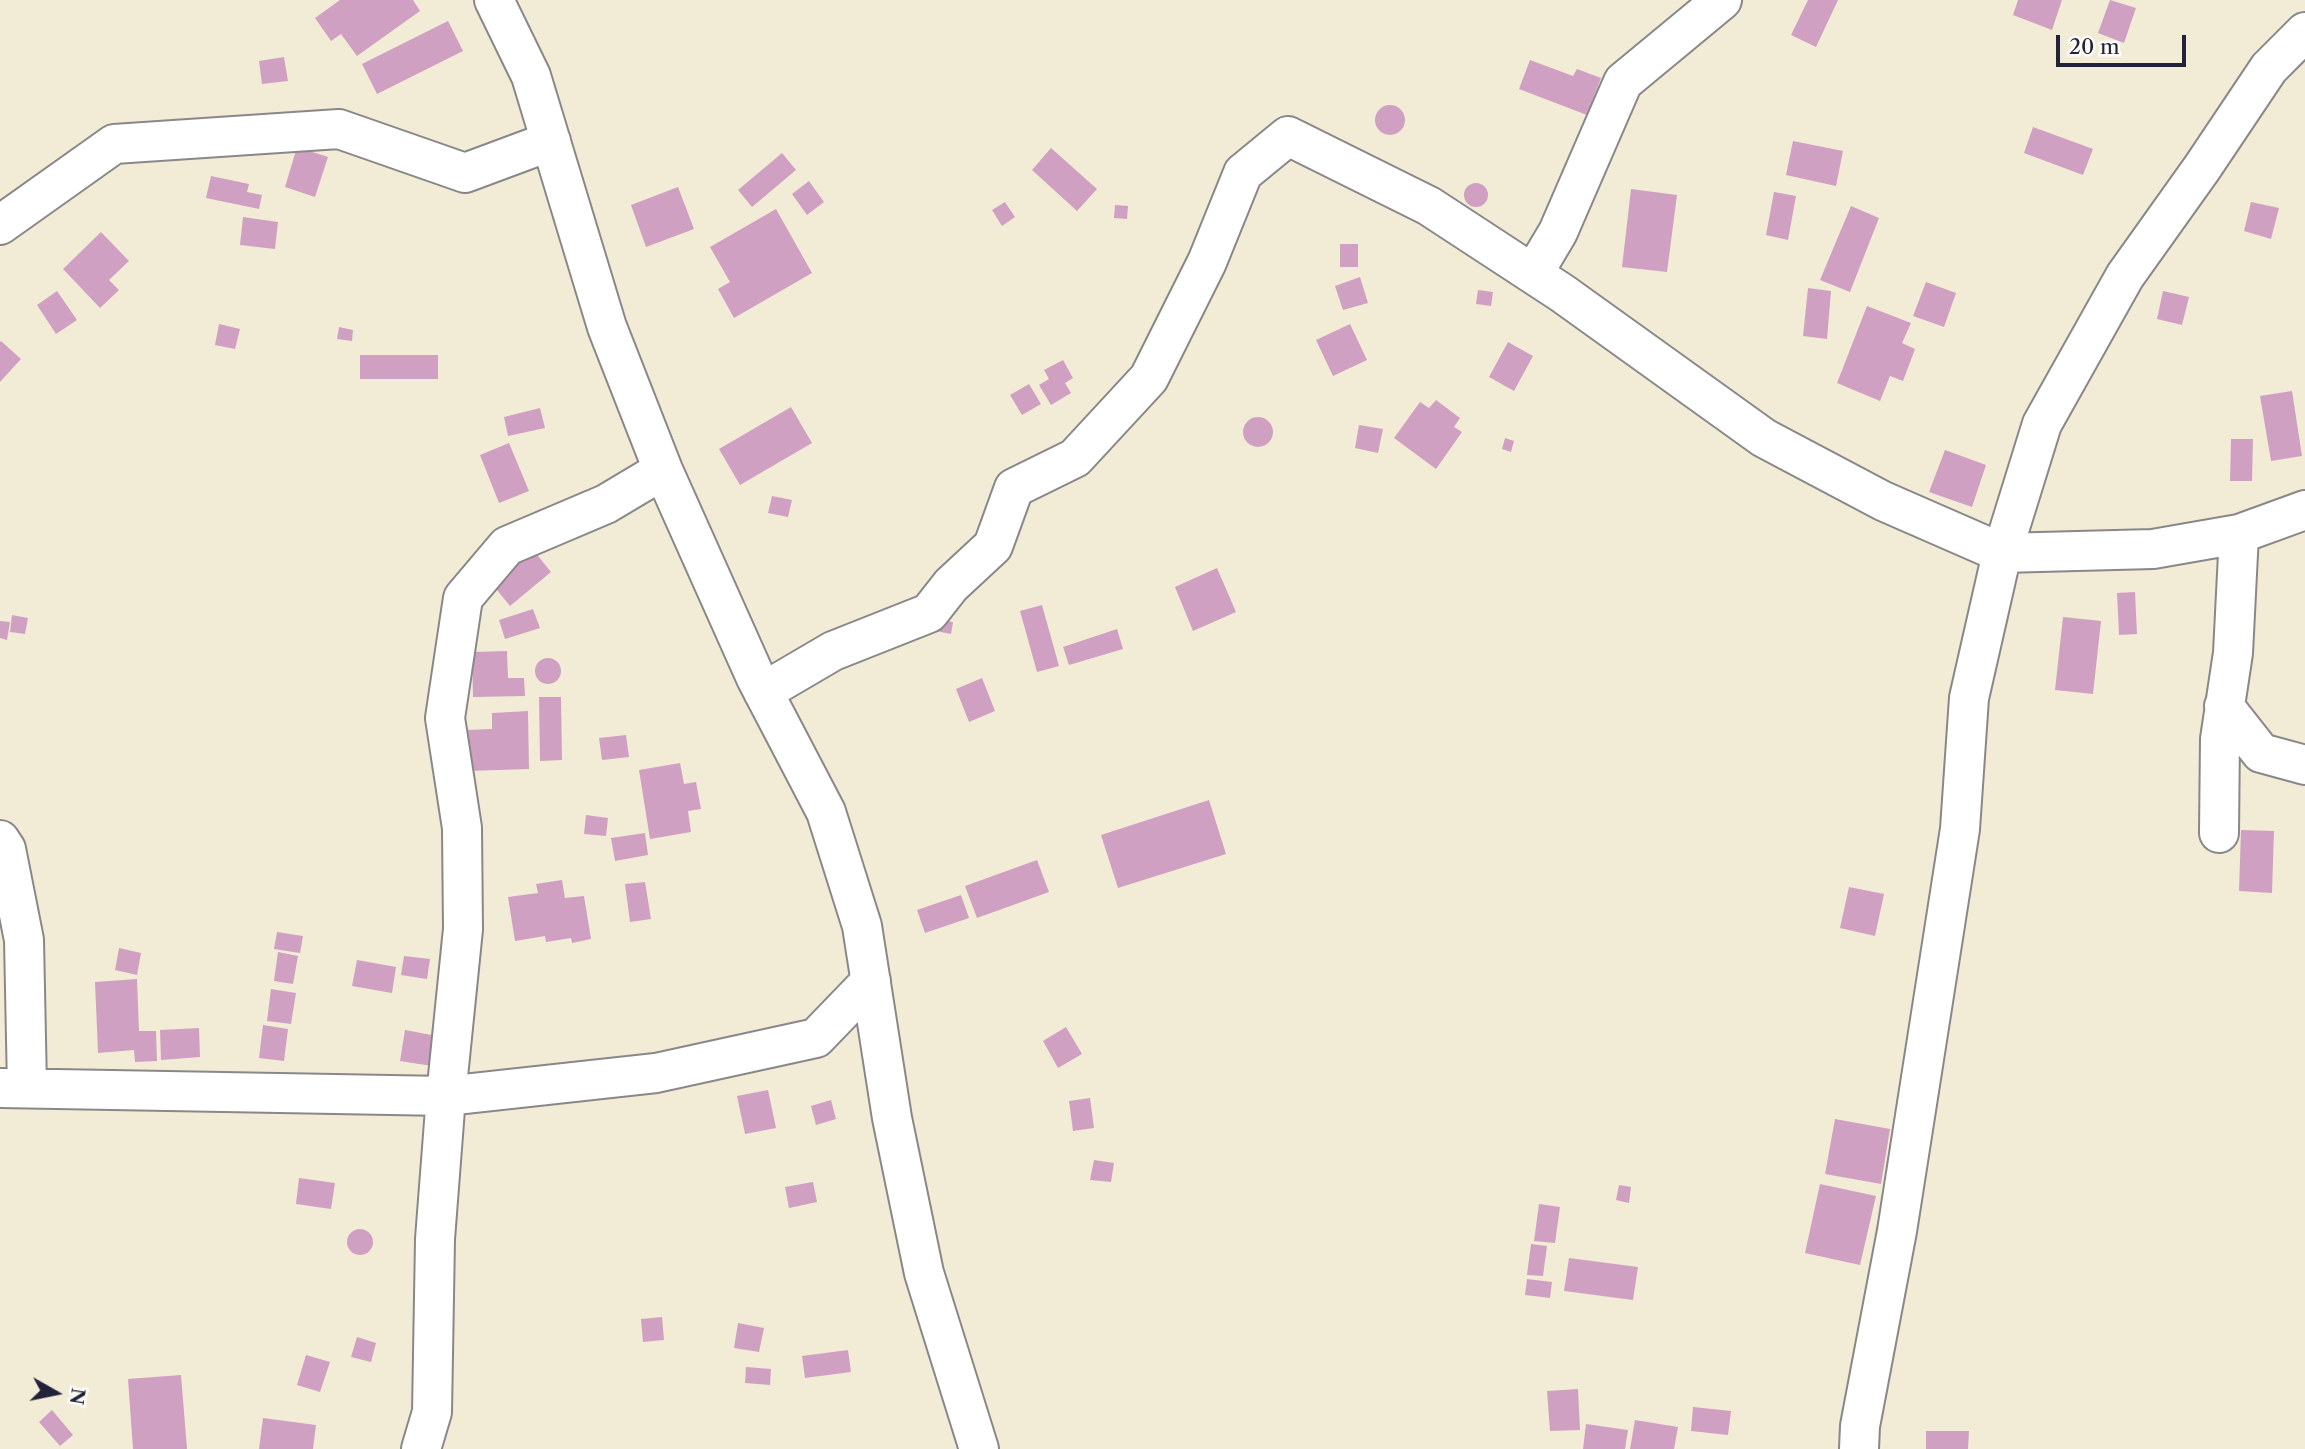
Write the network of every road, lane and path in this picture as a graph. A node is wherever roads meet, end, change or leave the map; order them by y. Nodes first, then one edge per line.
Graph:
1 (494, 0) edge
2 (1722, 0) edge
3 (2305, 32) edge
4 (551, 141) junction
5 (0, 225) edge
6 (1533, 274) junction
7 (663, 470) junction
8 (2305, 510) edge
9 (2239, 534) junction
10 (2001, 553) junction
11 (764, 692) junction
12 (2224, 706) junction
13 (2305, 765) edge
14 (2219, 832) dead end
15 (0, 840) edge
16 (871, 981) junction
17 (13, 1088) edge
18 (446, 1096) junction
19 (421, 1449) edge
20 (979, 1449) edge
21 (1859, 1449) edge

1 - 4 street
2 - 6 street
3 - 10 street
4 - 5 street
4 - 7 street
6 - 10 street
6 - 11 street
7 - 11 street
7 - 18 street
8 - 9 street
9 - 10 street
9 - 12 street
10 - 21 street
11 - 16 street
12 - 13 street
12 - 14 street
15 - 17 street
16 - 18 street
16 - 20 street
17 - 18 street
18 - 19 street

